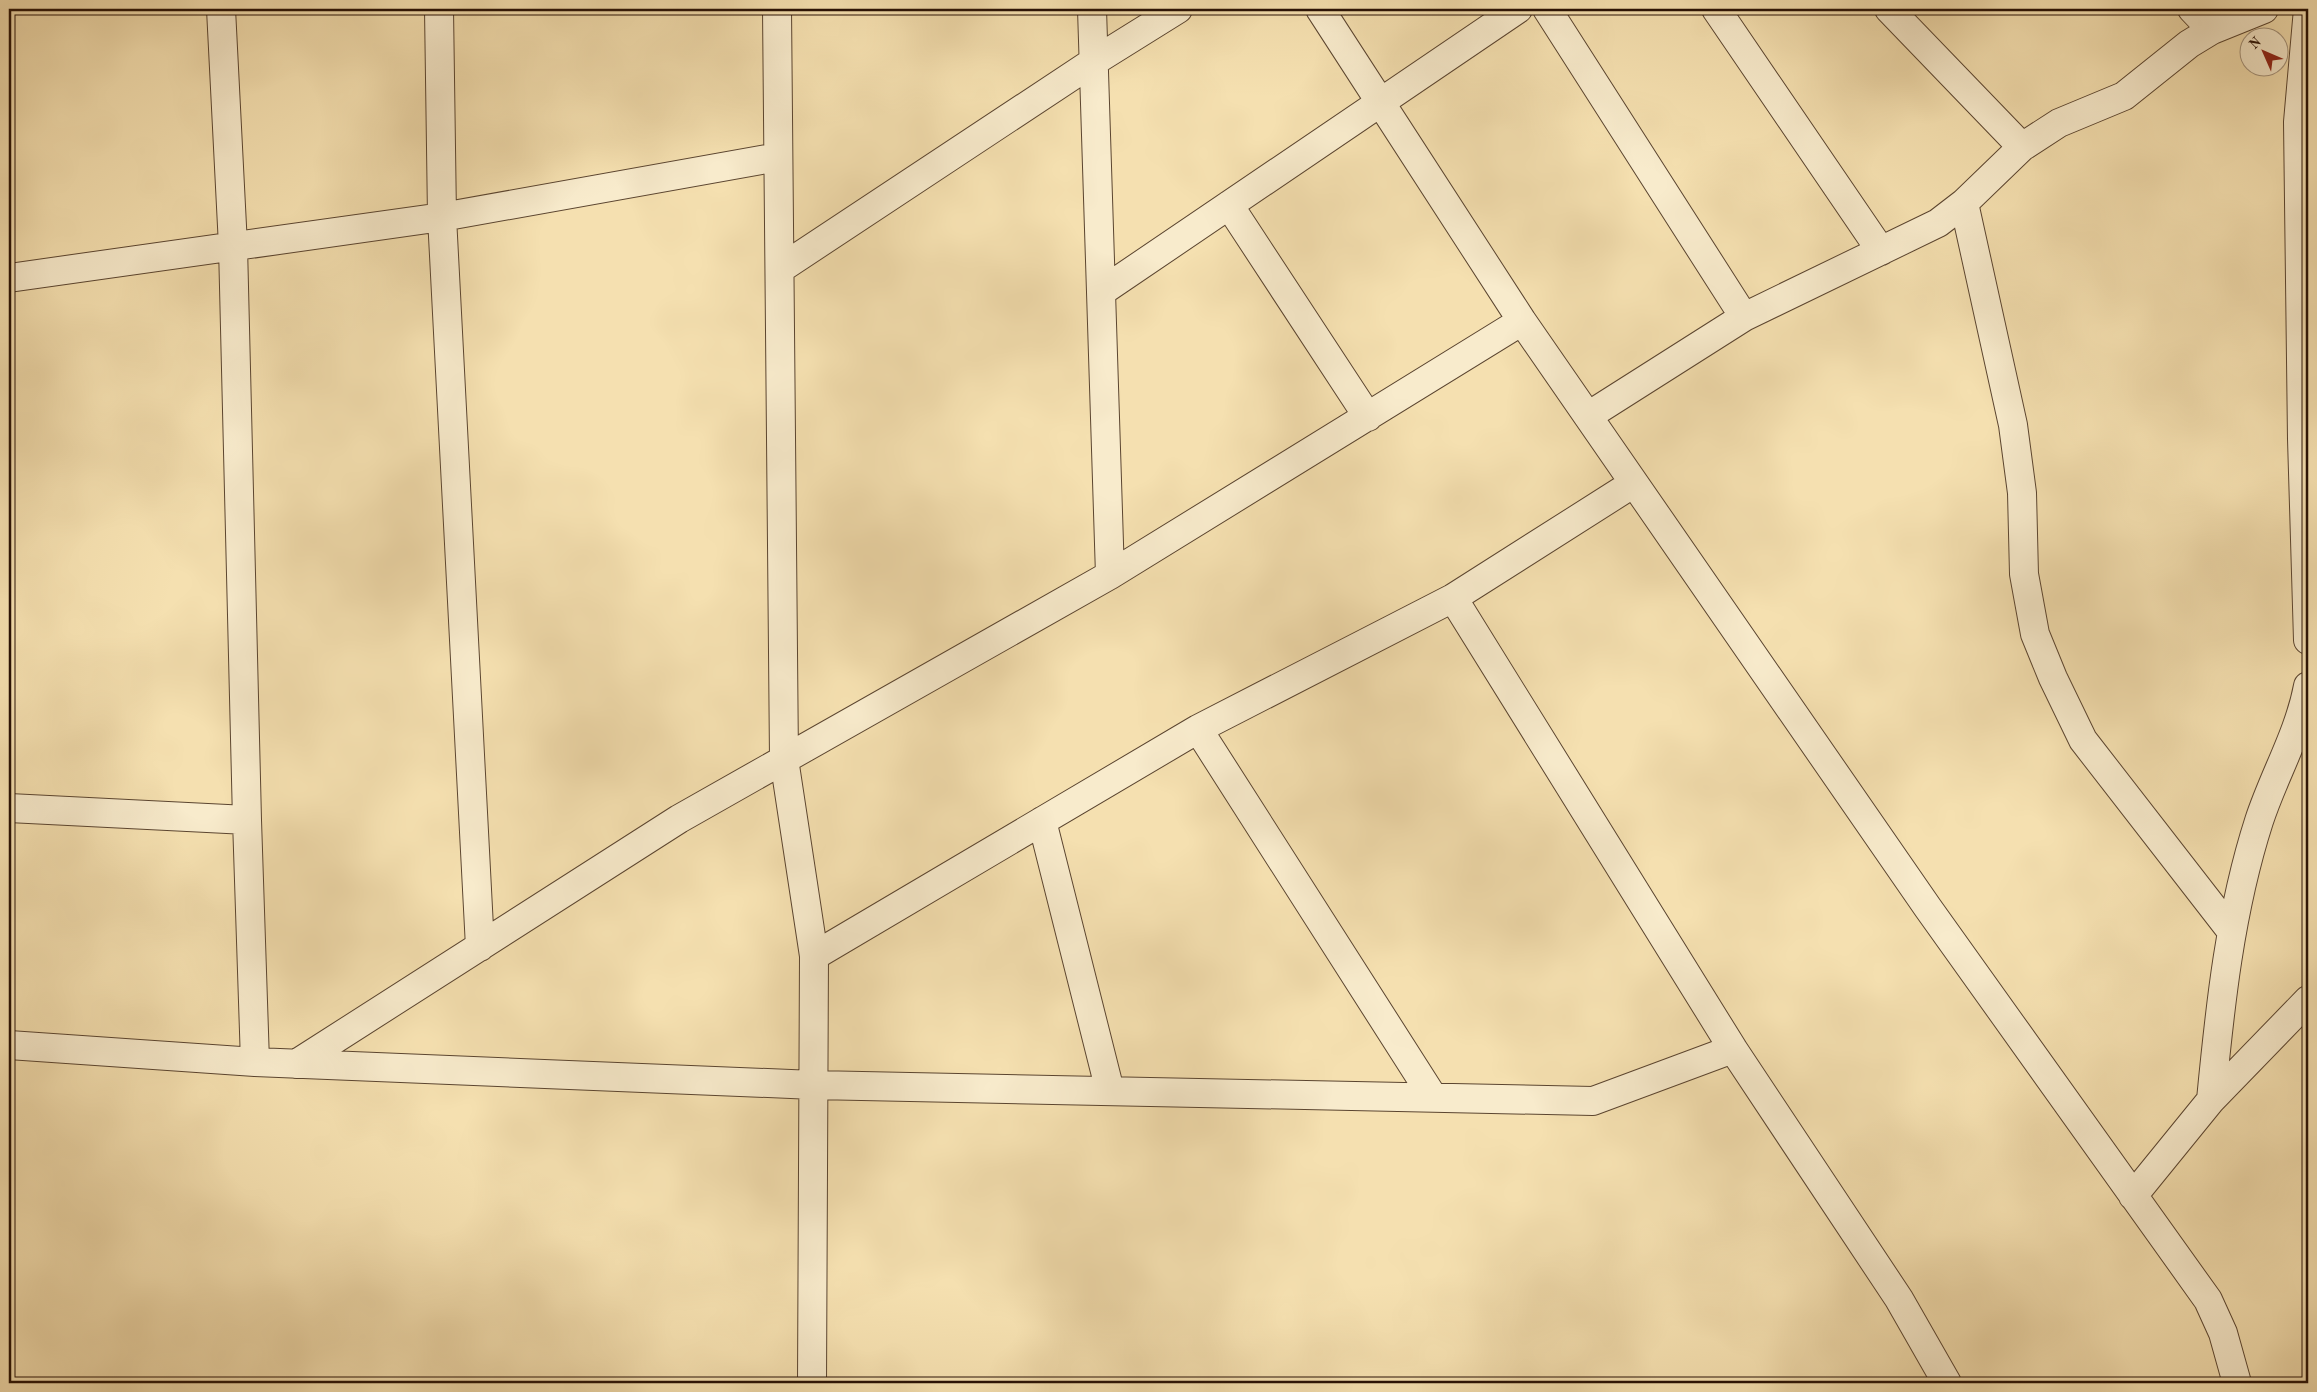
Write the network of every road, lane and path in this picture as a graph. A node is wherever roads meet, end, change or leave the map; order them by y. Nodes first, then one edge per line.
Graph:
1 (221, 9) edge
2 (439, 9) edge
3 (777, 9) edge
4 (1092, 9) edge
5 (1178, 9) edge
6 (1320, 9) edge
7 (1518, 9) edge
8 (1547, 9) edge
9 (1716, 9) edge
10 (1889, 9) edge
11 (2192, 9) edge
12 (2264, 9) edge
13 (2308, 9) edge
14 (2212, 30) junction
15 (1093, 62) junction
16 (1381, 103) junction
17 (2022, 147) junction
18 (778, 157) junction
19 (1964, 203) junction
20 (1229, 206) junction
21 (442, 217) junction
22 (233, 246) junction
23 (1881, 251) junction
24 (780, 268) junction
25 (9, 278) edge
26 (1100, 292) junction
27 (1744, 316) junction
28 (1522, 321) junction
29 (1588, 416) junction
30 (1368, 417) junction
31 (1634, 483) junction
32 (1110, 575) junction
33 (1453, 598) junction
34 (2308, 640) edge
35 (2308, 686) edge
36 (1198, 729) junction
37 (784, 759) junction
38 (9, 808) edge
39 (247, 820) junction
40 (1042, 821) junction
41 (2232, 932) junction
42 (480, 947) junction
43 (814, 956) junction
44 (2308, 1000) edge
45 (9, 1045) edge
46 (1734, 1049) junction
47 (255, 1062) junction
48 (296, 1064) junction
49 (814, 1085) junction
50 (1110, 1091) junction
51 (1433, 1097) junction
52 (2211, 1100) junction
53 (2133, 1196) junction
54 (812, 1383) edge
55 (1947, 1383) edge
56 (2237, 1383) edge

1 - 22 street
2 - 21 street
3 - 18 street
4 - 15 street
5 - 15 street
6 - 16 street
7 - 16 street
8 - 27 street
9 - 23 street
10 - 17 street
11 - 14 street
12 - 14 street
13 - 34 street
14 - 17 street
15 - 24 street
15 - 26 street
16 - 20 street
16 - 28 street
17 - 19 street
18 - 21 street
18 - 24 street
19 - 23 street
19 - 41 street
20 - 26 street
20 - 30 street
21 - 22 street
21 - 42 street
22 - 25 street
22 - 39 street
23 - 27 street
24 - 37 street
26 - 32 street
27 - 29 street
28 - 29 street
28 - 30 street
29 - 31 street
30 - 32 street
31 - 33 street
31 - 53 street
32 - 37 street
33 - 36 street
33 - 46 street
35 - 41 street
36 - 40 street
36 - 51 street
37 - 42 street
37 - 43 street
38 - 39 street
39 - 47 street
40 - 43 street
40 - 50 street
41 - 52 street
42 - 48 street
43 - 49 street
44 - 52 street
45 - 47 street
46 - 51 street
46 - 55 street
47 - 48 street
48 - 49 street
49 - 50 street
49 - 54 street
50 - 51 street
52 - 53 street
53 - 56 street

